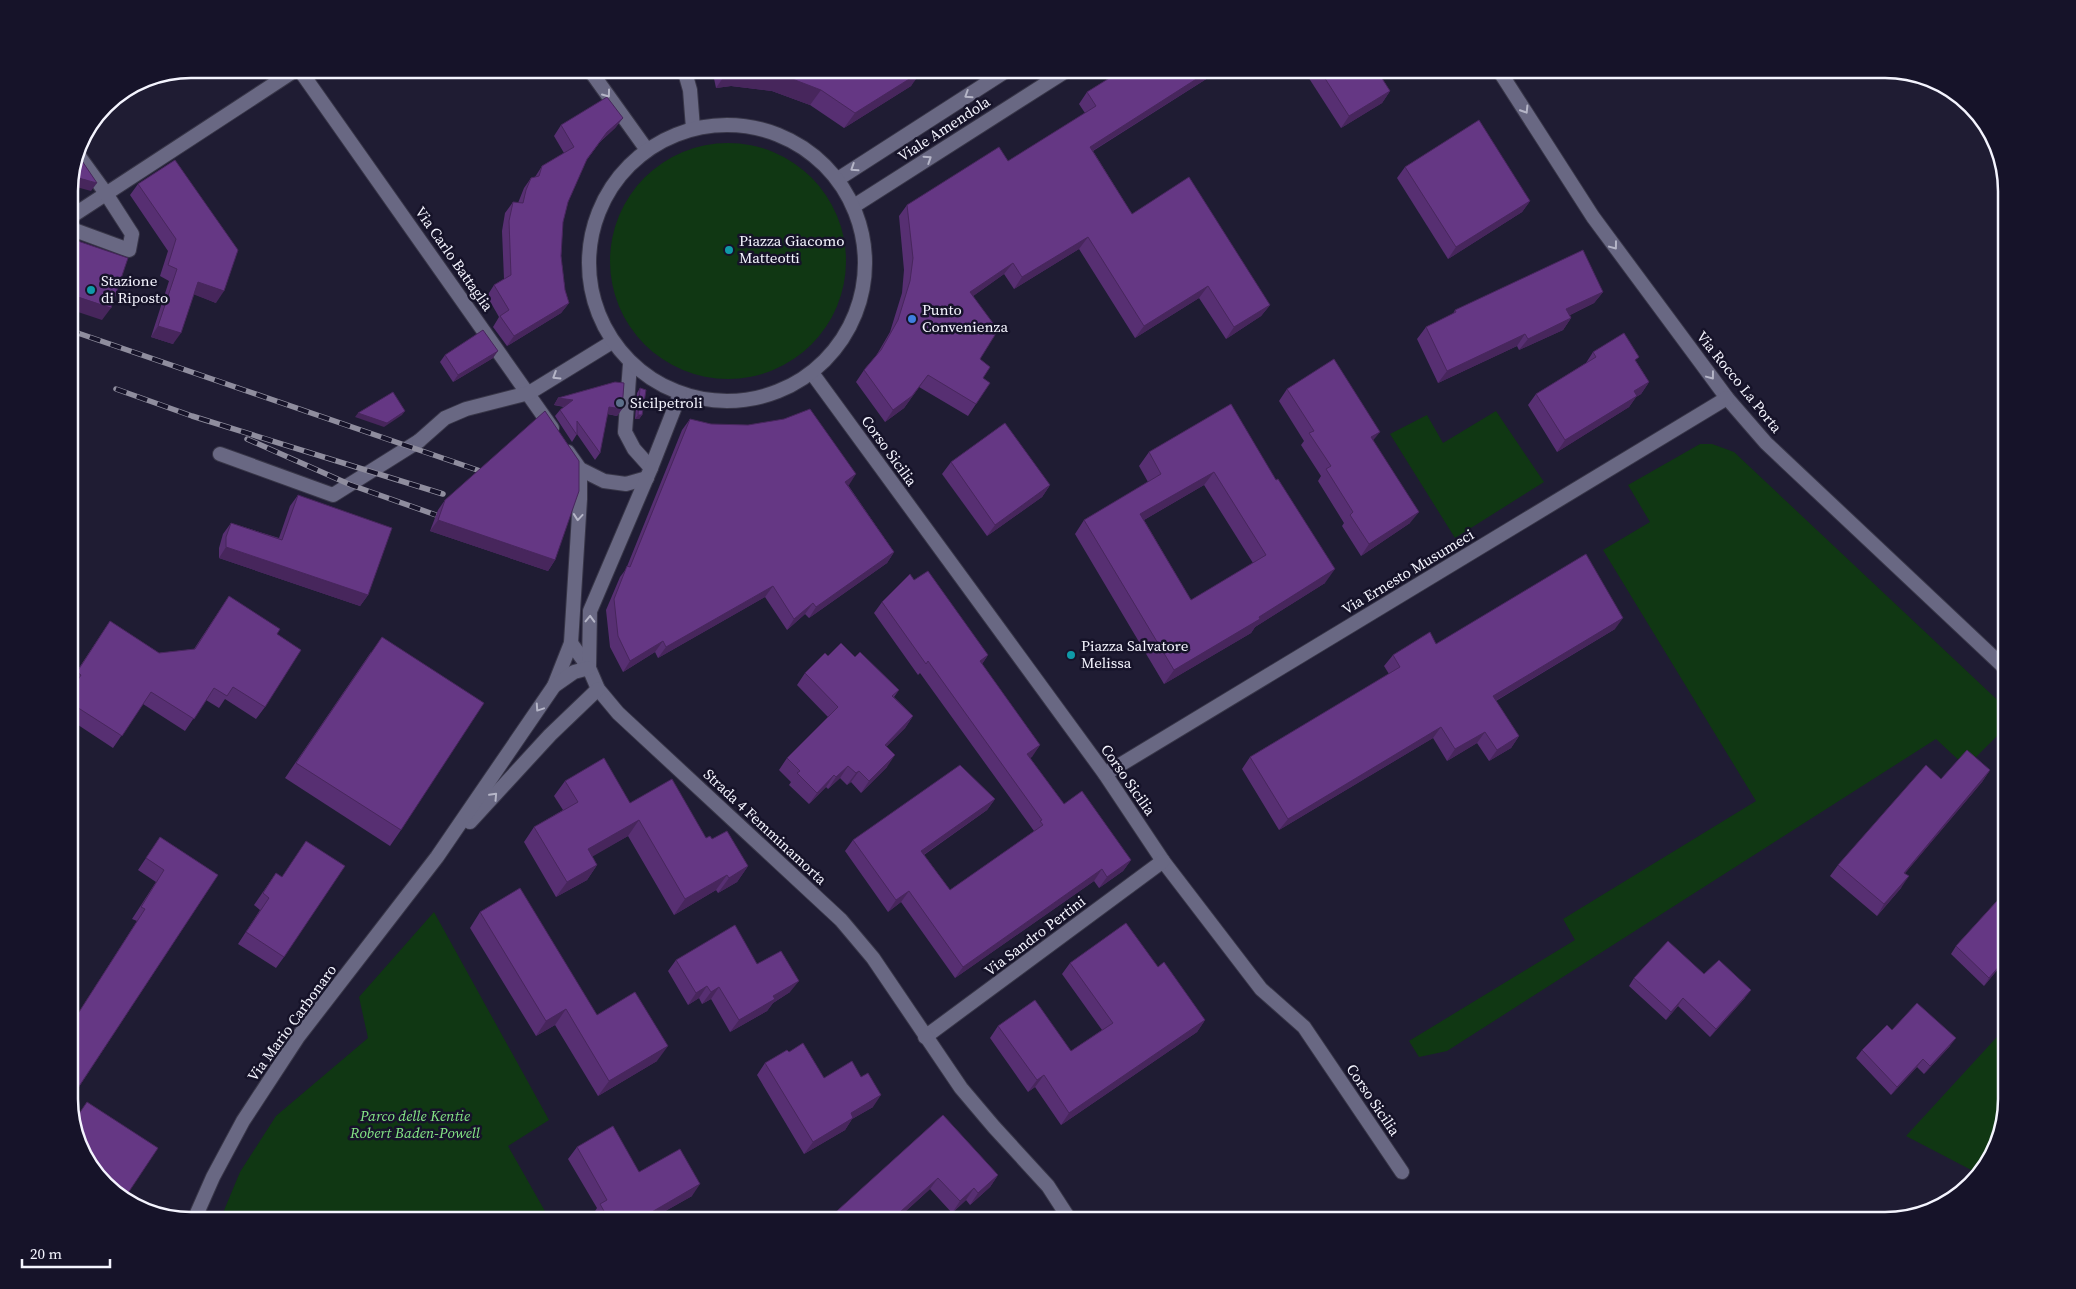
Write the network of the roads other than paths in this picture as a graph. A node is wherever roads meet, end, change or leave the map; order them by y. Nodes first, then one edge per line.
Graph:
1 (284, 78) edge
2 (304, 78) edge
3 (595, 78) edge
4 (687, 78) edge
5 (995, 78) edge
6 (1055, 78) edge
7 (1504, 78) edge
8 (694, 128) junction
9 (647, 150) junction
10 (82, 160) edge
11 (838, 178) junction
12 (105, 192) junction
13 (854, 206) junction
14 (78, 212) edge
15 (78, 231) edge
16 (612, 342) junction
17 (630, 364) junction
18 (812, 373) junction
19 (529, 393) junction
20 (680, 394) junction
21 (1727, 398) junction
22 (220, 454) dead end
23 (580, 469) junction
24 (649, 473) junction
25 (571, 642) junction
26 (1998, 662) edge
27 (589, 668) junction
28 (554, 686) junction
29 (598, 689) junction
30 (1105, 774) junction
31 (437, 857) junction
32 (1163, 861) junction
33 (925, 1037) junction
34 (1402, 1172) dead end
35 (198, 1212) edge
36 (1065, 1212) edge

1 - 12 street
2 - 19 street, Via Carlo Battaglia
3 -> 9 street
4 - 8 street
5 -> 11 street, Viale Amendola
13 -> 6 street, Viale Amendola
7 -> 21 street, Via Rocco La Porta
8 - 9 street
8 - 11 street
9 - 16 street
10 - 12 street
11 - 13 street
12 - 14 street
12 - 15 street
13 - 18 street
16 - 17 street
16 -> 19 street
17 - 20 street
17 - 24 street
18 - 20 street
18 - 30 street, Corso Sicilia
19 - 22 street
19 - 23 street, Via Carlo Battaglia
20 - 24 street, Strada 4 Femminamorta
21 - 26 street, Via Rocco La Porta
21 - 30 street, Via Ernesto Musumeci
23 - 24 street
23 -> 25 street
27 -> 24 street, Strada 4 Femminamorta
25 - 27 street
25 - 28 street
27 - 28 street
27 - 29 street, Strada 4 Femminamorta
28 -> 31 street
31 -> 29 street
29 - 33 street, Strada 4 Femminamorta
30 - 32 street, Corso Sicilia
31 - 35 street, Via Mario Carbonaro
32 - 33 street, Via Sandro Pertini
32 - 34 street, Corso Sicilia
33 - 36 street, Strada 4 Femminamorta

